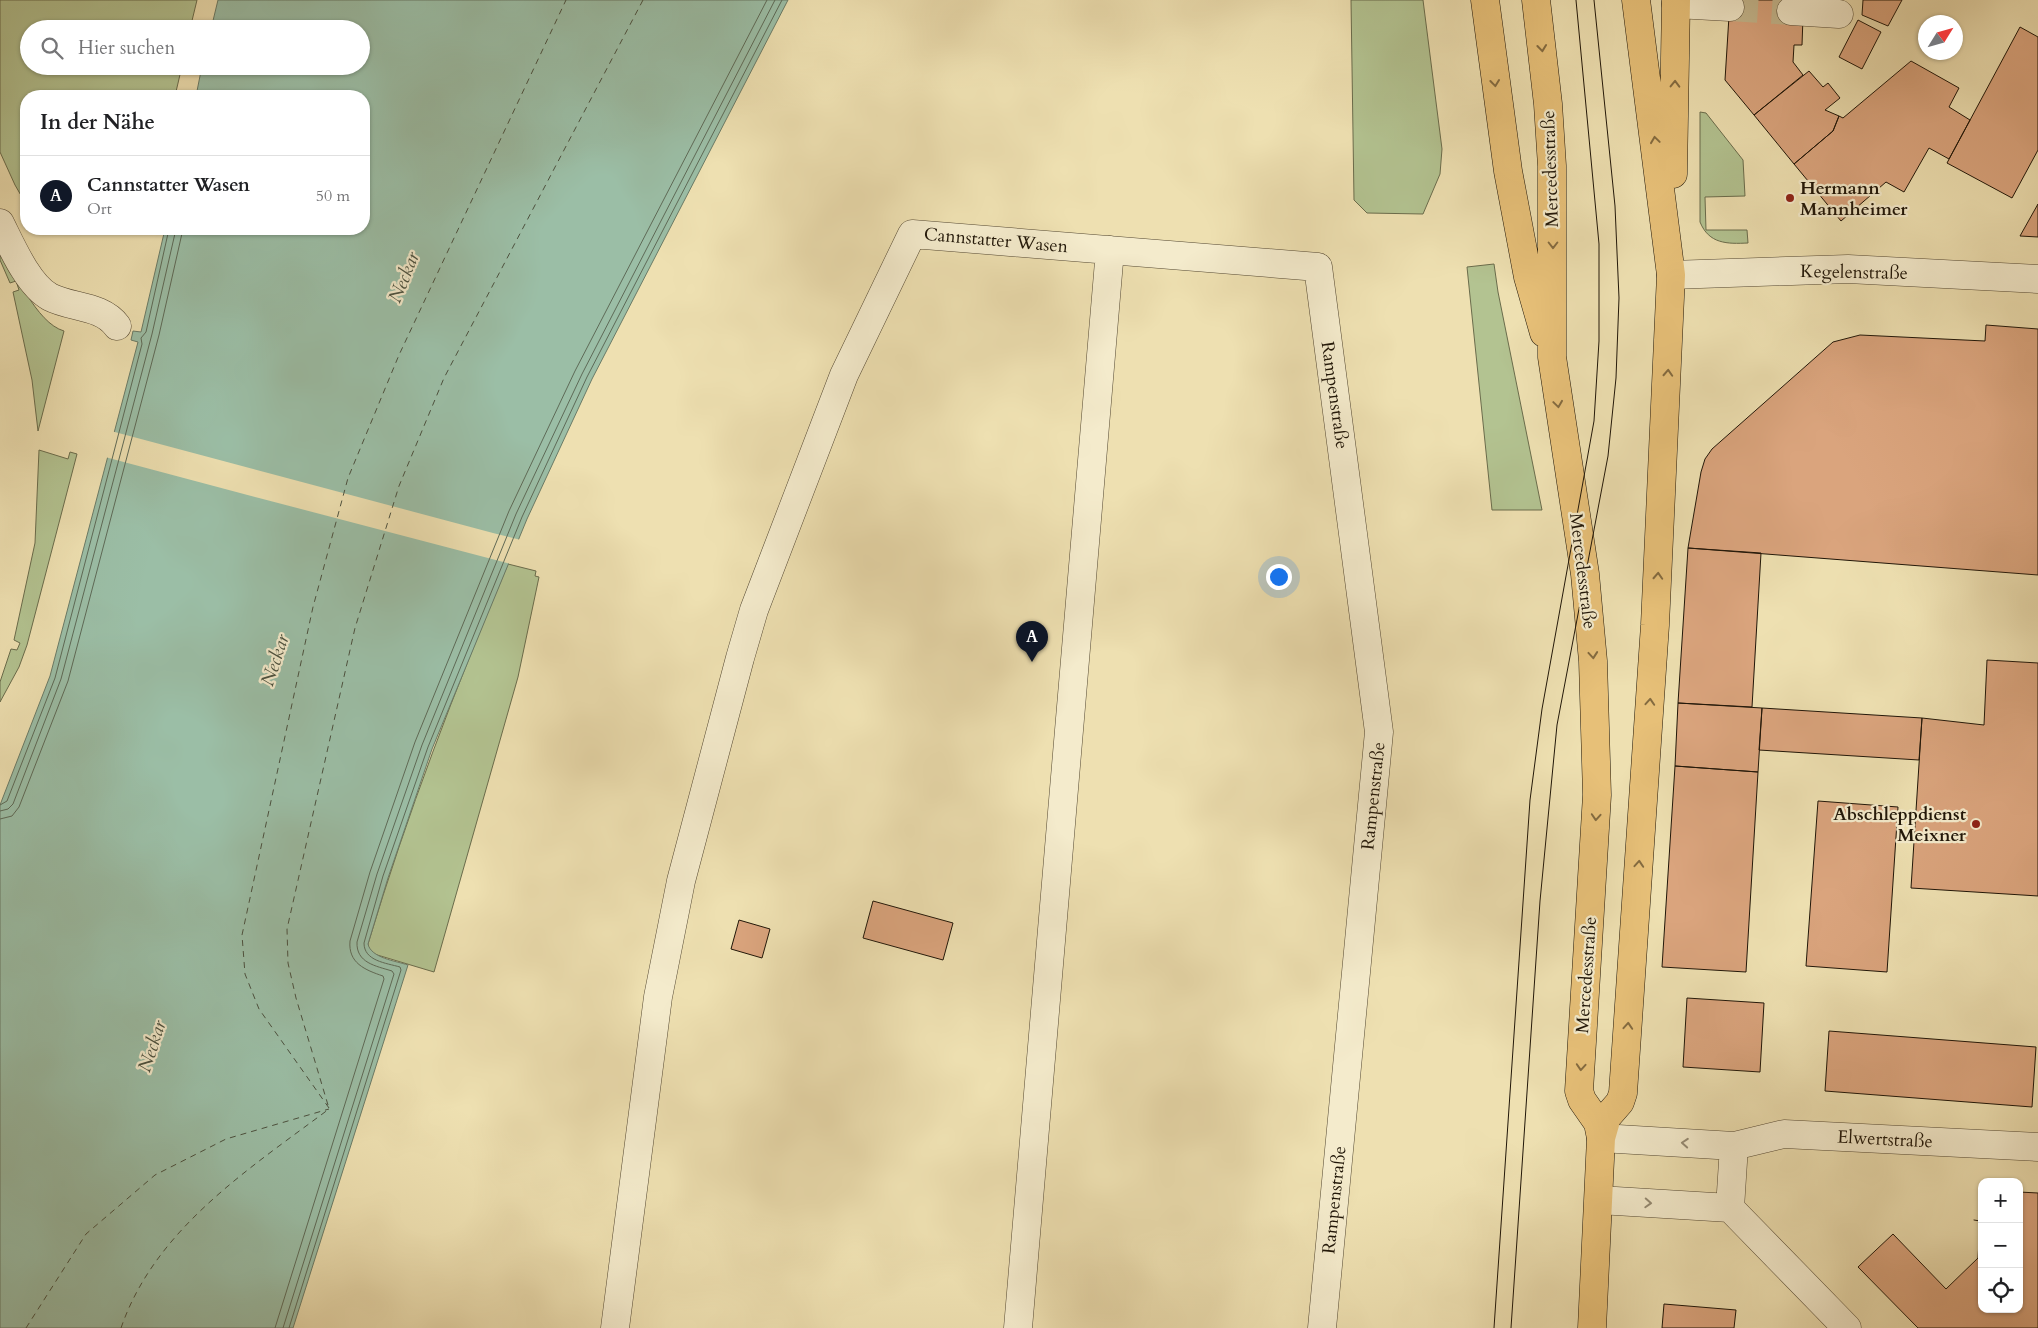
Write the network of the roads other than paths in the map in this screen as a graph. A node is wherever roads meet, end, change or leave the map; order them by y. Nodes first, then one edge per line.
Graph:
1 (1485, 0) edge
2 (1536, 0) edge
3 (1636, 0) edge
4 (1676, 2) edge
5 (1730, 7) tunnel mouth
6 (1791, 11) tunnel mouth
7 (1839, 14) dead end
8 (0, 223) edge
9 (1110, 250) junction
10 (1318, 267) joint
11 (1671, 275) junction
12 (2038, 279) edge
13 (117, 326) dead end
14 (1552, 357) junction
15 (1601, 1138) junction
16 (1734, 1146) junction
17 (2038, 1148) edge
18 (1599, 1200) junction
19 (1730, 1208) junction
20 (615, 1328) edge
21 (1018, 1328) edge
22 (1322, 1328) edge
23 (1592, 1328) edge
24 (1847, 1328) edge

1 -> 14 main road
2 -> 14 main road, Mercedesstraße
11 -> 3 main road, Mercedesstraße
4 - 5 street
11 -> 4 main road
6 - 7 street
8 - 13 street
9 - 10 street, Cannstatter Wasen
9 - 20 street, Cannstatter Wasen
9 - 21 street
10 - 22 street, Rampenstraße
11 - 12 street, Kegelenstraße
15 -> 11 main road, Mercedesstraße
14 -> 15 main road, Mercedesstraße
16 -> 15 street, Elwertstraße
15 - 18 main road, Mercedesstraße
16 - 17 street, Elwertstraße
16 - 19 street
18 -> 19 street
18 - 23 main road, Mercedesstraße
19 - 24 street

